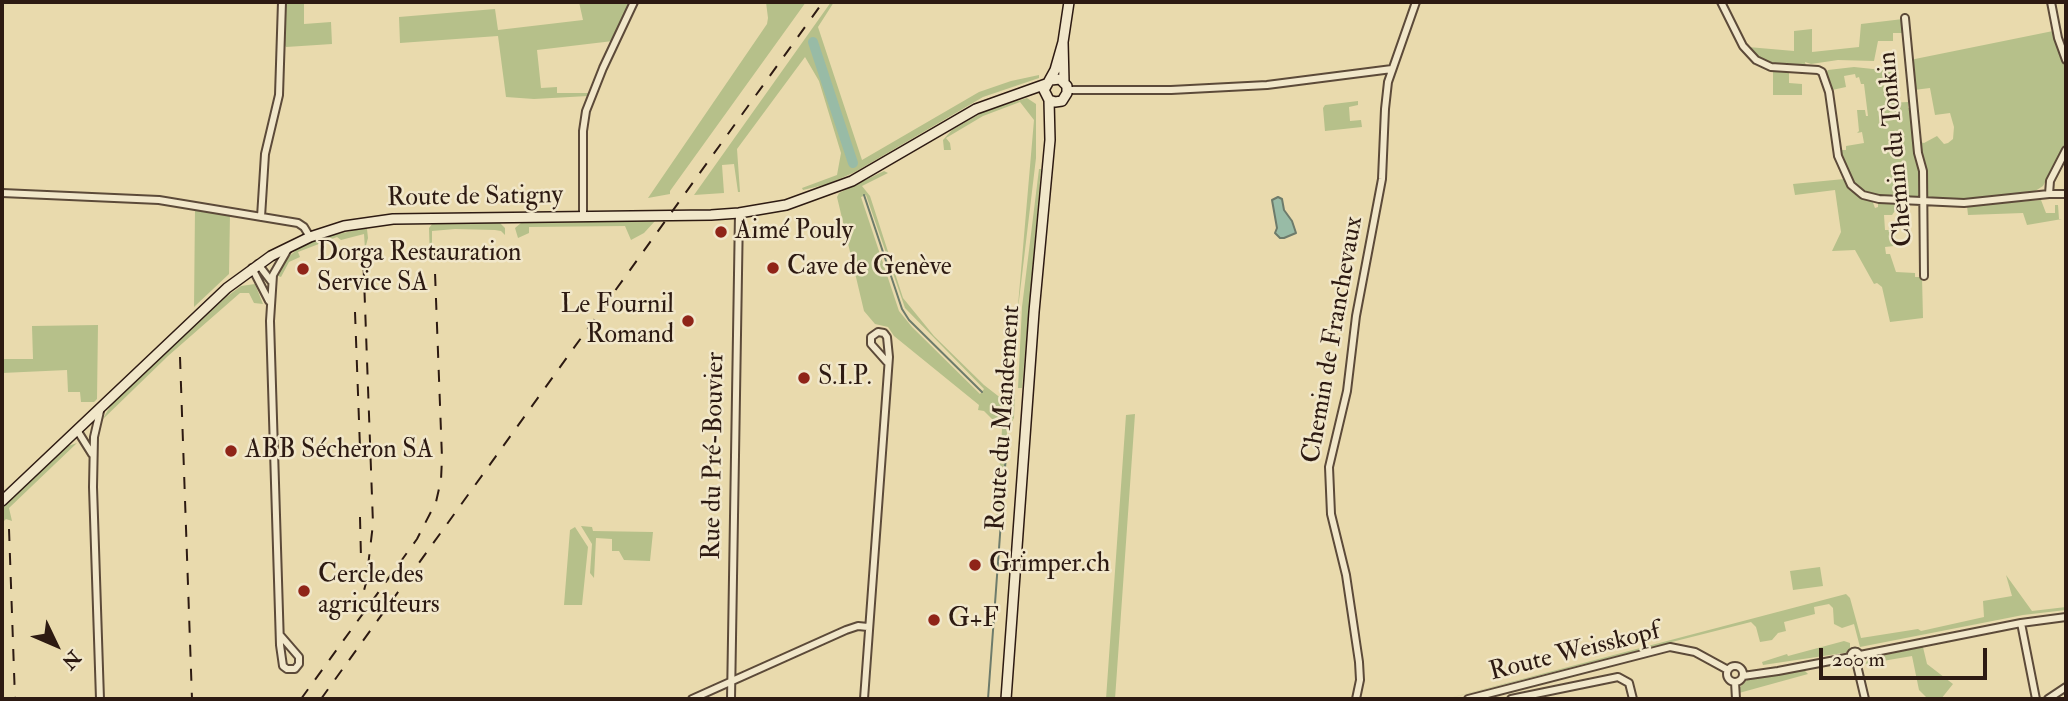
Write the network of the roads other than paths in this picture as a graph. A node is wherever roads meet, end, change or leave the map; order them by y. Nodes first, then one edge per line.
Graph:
1 (282, 2) edge
2 (635, 2) edge
3 (1069, 2) edge
4 (1416, 2) edge
5 (1721, 2) edge
6 (2051, 2) edge
7 (1905, 18) dead end
8 (1063, 41) junction
9 (2066, 60) edge
10 (1392, 69) junction
11 (1049, 82) junction
12 (1066, 86) junction
13 (1023, 92) junction
14 (1047, 98) junction
15 (1062, 101) junction
16 (1050, 140) junction
17 (2066, 150) edge
18 (2, 193) edge
19 (2049, 194) junction
20 (2066, 194) edge
21 (1925, 200) junction
22 (739, 213) junction
23 (583, 216) junction
24 (261, 217) junction
25 (310, 237) junction
26 (290, 246) junction
27 (255, 266) junction
28 (1924, 276) dead end
29 (272, 282) junction
30 (270, 304) junction
31 (887, 362) junction
32 (102, 406) junction
33 (79, 428) junction
34 (94, 437) junction
35 (93, 456) junction
36 (2, 501) edge
37 (2066, 617) edge
38 (2021, 623) junction
39 (868, 627) junction
40 (280, 635) junction
41 (1855, 658) junction
42 (1728, 670) junction
43 (1743, 676) junction
44 (731, 682) junction
45 (1735, 682) junction
46 (2066, 687) edge
47 (1490, 697) edge
48 (100, 699) edge
49 (692, 699) edge
50 (731, 699) edge
51 (863, 699) edge
52 (1006, 699) edge
53 (1356, 699) edge
54 (1468, 699) edge
55 (1511, 699) edge
56 (1633, 699) edge
57 (1736, 699) edge
58 (1865, 699) edge
59 (2036, 699) edge
60 (2048, 699) edge

1 - 24 street
2 - 23 street
3 - 8 street
4 - 10 street, Chemin de Franchevaux
5 - 21 street
6 - 9 street
7 - 21 street, Chemin du Tonkin
8 - 11 street
8 - 12 street
10 - 12 street
10 - 53 street, Chemin de Franchevaux
11 - 12 street
11 - 13 street, Route de Satigny
11 - 14 street
12 - 15 street
13 - 14 street, Route de Satigny
13 - 22 street, Route de Satigny
14 - 15 street
14 - 16 street, Route du Mandement
15 - 16 street, Route du Mandement
16 - 52 street, Route du Mandement
17 - 19 street
18 - 24 street
19 - 20 street
19 - 21 street
21 - 28 street, Chemin du Tonkin
22 - 23 street, Route de Satigny
22 - 44 street, Rue du Pré-Bouvier
23 - 25 street, Route de Satigny
24 - 25 street
25 - 26 street, Route de Satigny
26 - 27 street, Route de Satigny
26 - 29 street
27 - 29 street
27 - 30 street
27 - 32 street, Route de Satigny
29 - 30 street
30 - 40 street
31 - 31 street
31 - 39 street
32 - 33 street, Route de Satigny
32 - 34 street
33 - 34 street
33 - 35 street
33 - 36 street, Route de Satigny
34 - 35 street
35 - 48 street
37 - 38 street
38 - 41 street
38 - 59 street
39 - 44 street
39 - 51 street
40 - 40 street
41 - 43 street
41 - 58 street
42 - 43 street
42 - 45 street
42 - 47 street, Route Weisskopf
43 - 45 street
44 - 49 street
44 - 50 street, Rue du Pré-Bouvier
45 - 57 street
46 - 60 street
47 - 54 street, Route Weisskopf
55 - 56 street

